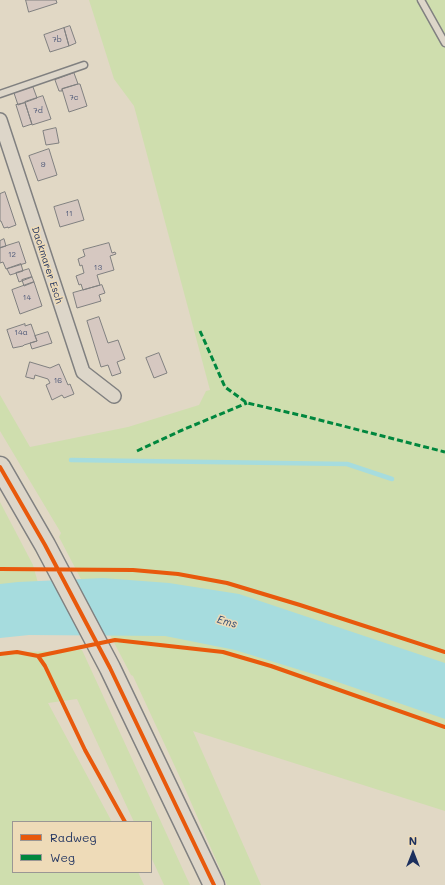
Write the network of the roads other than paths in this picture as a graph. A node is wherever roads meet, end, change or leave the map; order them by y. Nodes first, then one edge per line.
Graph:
1 (421, 0) edge
2 (445, 43) edge
3 (84, 65) dead end
4 (0, 94) edge
5 (0, 120) edge
6 (114, 396) dead end
7 (0, 467) edge
8 (214, 885) edge

1 - 2 lane
3 - 4 lane
5 - 6 street, Dackmarer Esch
7 - 8 main road

